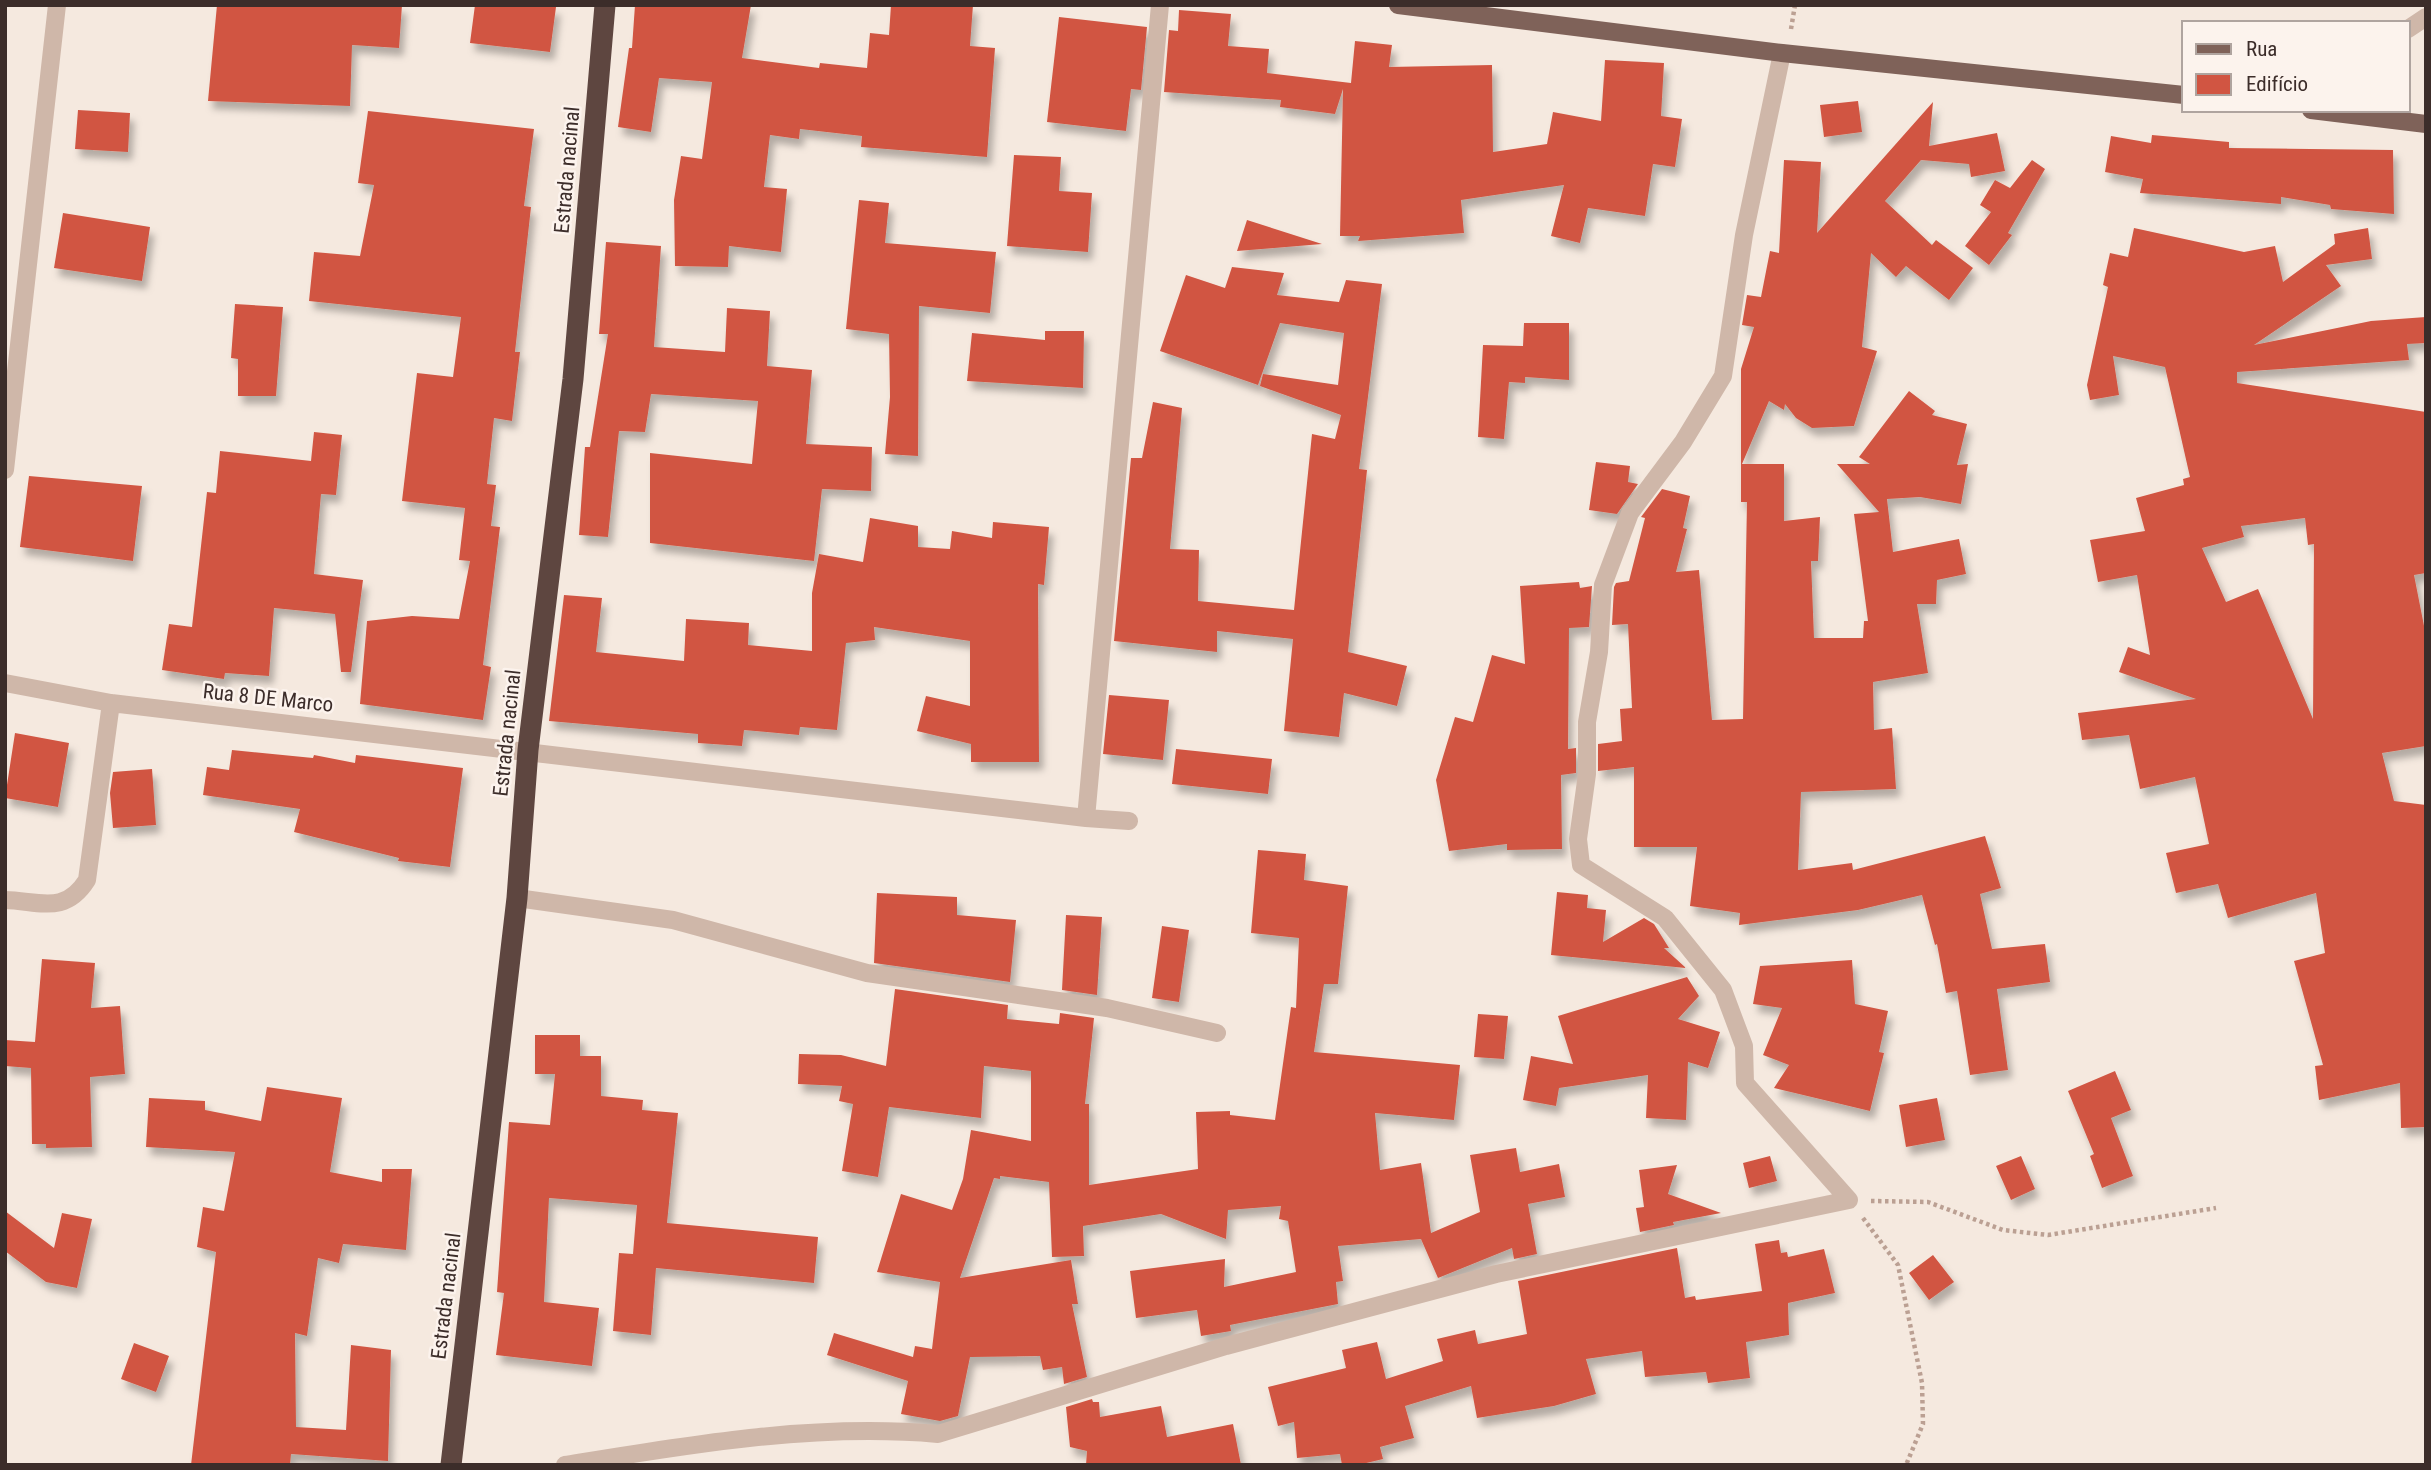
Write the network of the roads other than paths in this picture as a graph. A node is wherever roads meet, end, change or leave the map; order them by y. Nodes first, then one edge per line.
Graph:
1 (57, 5) edge
2 (605, 5) edge
3 (1160, 5) edge
4 (1398, 5) edge
5 (2426, 16) edge
6 (2410, 28) edge
7 (1783, 53) junction
8 (2182, 95) edge
9 (2337, 112) edge
10 (2363, 114) edge
11 (2426, 124) edge
12 (5, 470) edge
13 (5, 684) edge
14 (111, 703) junction
15 (528, 750) junction
16 (1086, 818) junction
17 (1129, 821) dead end
18 (517, 898) junction
19 (5, 900) edge
20 (1217, 1033) dead end
21 (451, 1465) edge
22 (565, 1465) edge

1 - 12 street
2 - 15 highway, Estrada nacinal
3 - 16 street
4 - 7 main road
5 - 6 street
7 - 8 main road
7 - 22 street
9 - 10 main road
10 - 11 main road
13 - 14 street, Rua 8 DE Marco
14 - 15 street, Rua 8 DE Marco
14 - 19 street
15 - 16 street, Rua 8 DE Marco
15 - 18 highway, Estrada nacinal
16 - 17 street, Rua 8 DE Marco
18 - 20 street
18 - 21 highway, Estrada nacinal

